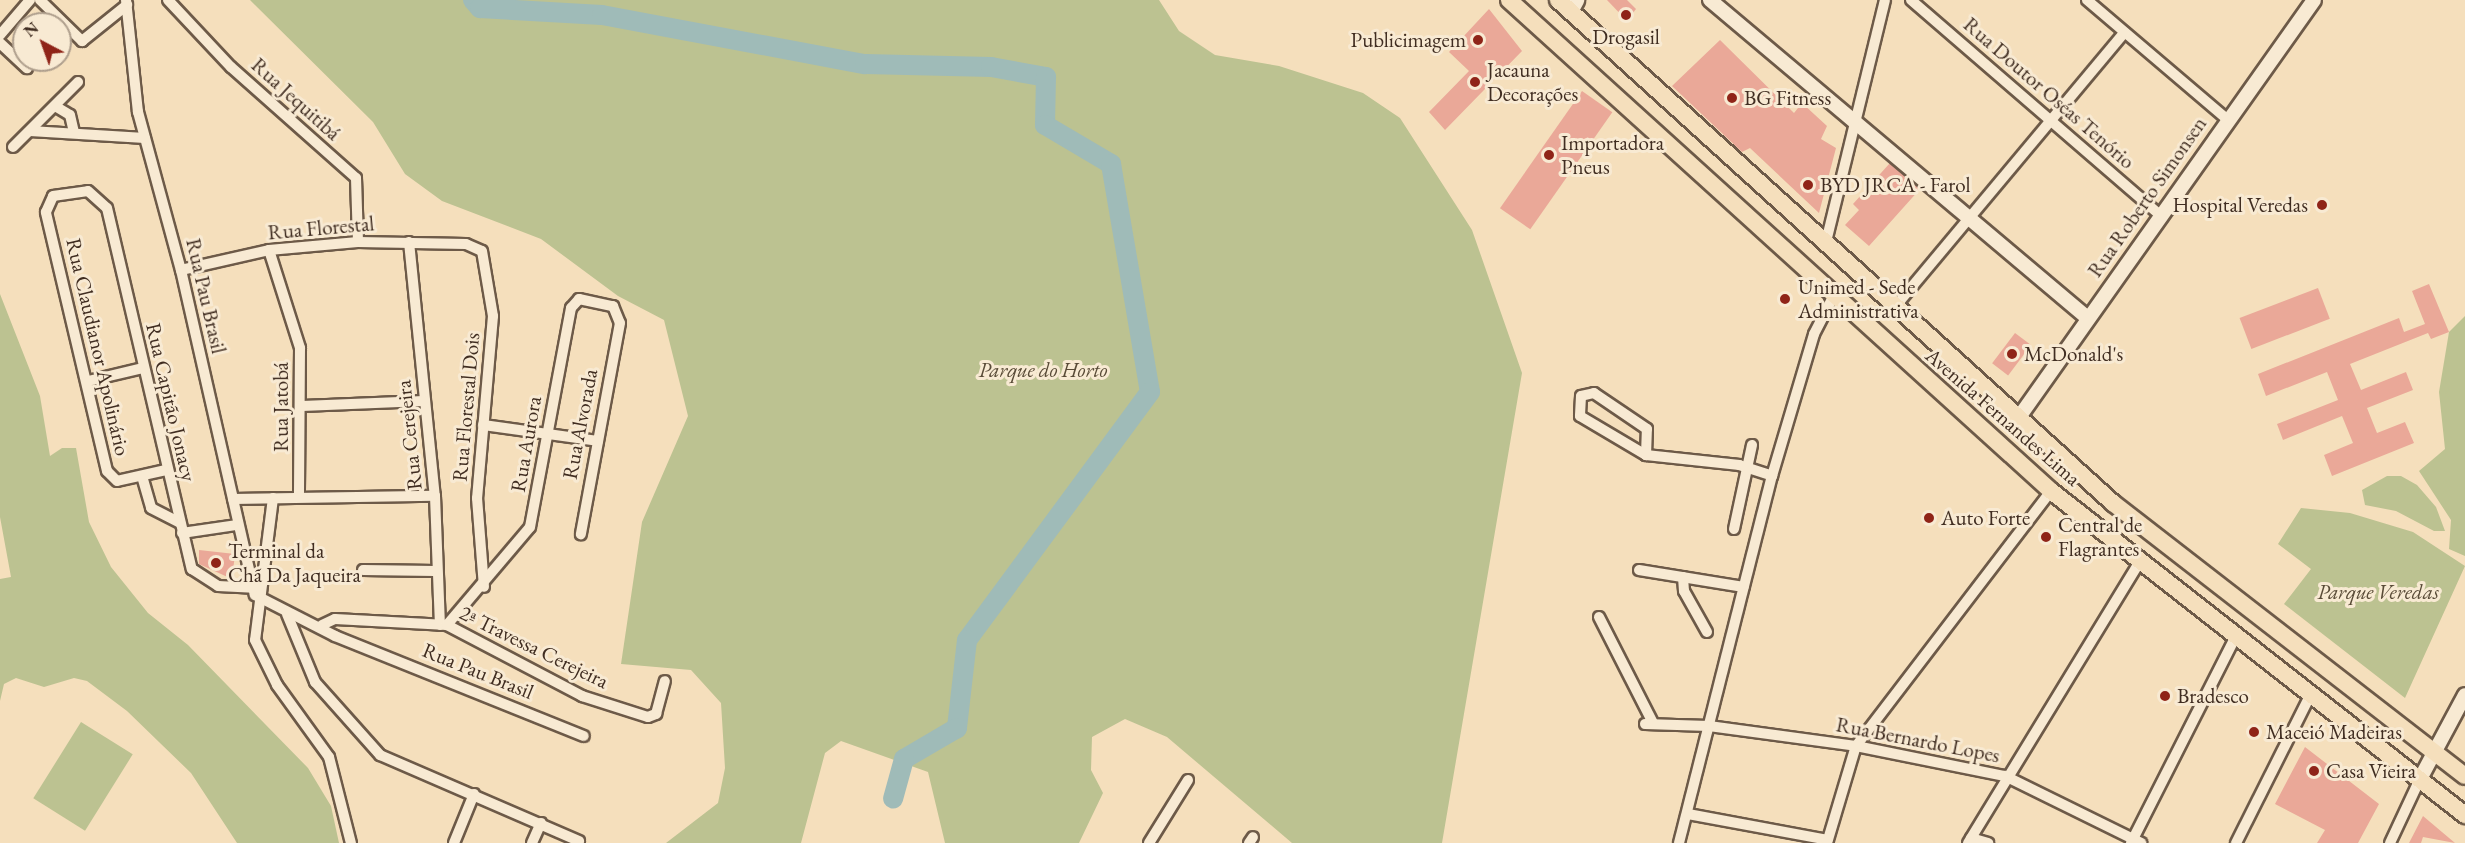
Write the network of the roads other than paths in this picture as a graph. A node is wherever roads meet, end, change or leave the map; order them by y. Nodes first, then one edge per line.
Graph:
1 (30, 0) edge
2 (40, 0) edge
3 (168, 0) edge
4 (1509, 0) edge
5 (1710, 0) edge
6 (1884, 0) edge
7 (1911, 0) edge
8 (2087, 0) edge
9 (2311, 1) edge
10 (126, 3) edge
11 (1568, 4) edge
12 (2124, 33) junction
13 (0, 35) edge
14 (0, 43) edge
15 (12, 54) edge
16 (78, 82) dead end
17 (55, 106) junction
18 (1856, 118) junction
19 (2227, 119) junction
20 (2054, 122) junction
21 (30, 131) junction
22 (74, 133) junction
23 (145, 138) junction
24 (13, 147) dead end
25 (46, 212) joint
26 (1970, 217) junction
27 (2162, 217) junction
28 (358, 242) junction
29 (409, 242) junction
30 (466, 244) joint
31 (1824, 246) junction
32 (269, 250) junction
33 (181, 270) junction
34 (1833, 297) junction
35 (1894, 308) junction
36 (2087, 317) junction
37 (620, 323) joint
38 (143, 368) junction
39 (87, 381) junction
40 (425, 401) junction
41 (301, 406) junction
42 (2017, 420) junction
43 (483, 425) junction
44 (546, 434) junction
45 (598, 441) junction
46 (1752, 445) dead end
47 (1646, 456) junction
48 (1748, 468) junction
49 (166, 470) junction
50 (142, 476) junction
51 (1772, 476) junction
52 (2050, 491) junction
53 (435, 496) junction
54 (299, 497) junction
55 (273, 498) junction
56 (233, 499) junction
57 (237, 525) junction
58 (181, 528) junction
59 (1734, 529) dead end
60 (581, 534) dead end
61 (2140, 561) junction
62 (363, 570) dead end
63 (1639, 570) dead end
64 (435, 571) junction
65 (1683, 577) junction
66 (484, 586) junction
67 (1744, 587) junction
68 (253, 588) junction
69 (259, 599) junction
70 (287, 614) junction
71 (1599, 617) dead end
72 (322, 625) junction
73 (444, 625) junction
74 (1707, 632) dead end
75 (2236, 636) junction
76 (665, 681) dead end
77 (2311, 694) junction
78 (2465, 695) edge
79 (1709, 726) junction
80 (584, 736) dead end
81 (1856, 746) junction
82 (2436, 753) junction
83 (2005, 776) junction
84 (2465, 776) edge
85 (2420, 779) junction
86 (1188, 780) dead end
87 (474, 794) junction
88 (1688, 814) junction
89 (2465, 815) edge
90 (542, 824) junction
91 (579, 841) dead end
92 (1828, 841) edge
93 (1969, 841) edge
94 (2135, 842) edge
95 (351, 843) edge
96 (454, 843) edge
97 (532, 843) edge
98 (1149, 843) edge
99 (1679, 843) edge
100 (1988, 843) edge
101 (2236, 843) edge
102 (2390, 843) edge

1 - 13 street
2 - 10 street
3 - 28 street, Rua Jequitibá
4 - 34 highway, Avenida Fernandes Lima
5 - 18 street
6 - 18 street
7 - 20 street, Rua Doutor Oséas Tenório
8 - 12 street
9 - 19 street, Rua Roberto Simonsen
10 - 23 street, Rua Pau Brasil
11 - 31 highway, Avenida Fernandes Lima
12 - 19 street
12 - 20 street
14 - 15 street
16 - 17 street
17 - 21 street
17 - 22 street
18 - 26 street
18 - 31 street
19 - 27 street, Rua Roberto Simonsen
20 - 26 street
20 - 27 street, Rua Doutor Oséas Tenório
21 - 22 street
21 - 24 street
22 - 23 street
23 - 33 street, Rua Pau Brasil
25 - 38 street, Rua Capitão Jonacy
25 - 39 street, Rua Claudianor Apolinário
26 - 35 street
26 - 36 street
27 - 36 street, Rua Roberto Simonsen
28 - 29 street, Rua Florestal
28 - 32 street, Rua Florestal
29 - 30 street, Rua Florestal
29 - 40 street, Rua Cerejeira
30 - 43 street, Rua Florestal Dois
31 - 35 highway, Avenida Fernandes Lima
32 - 33 street, Rua Florestal
32 - 41 street, Rua Jatobá
33 - 56 street, Rua Pau Brasil
34 - 51 street
34 - 52 highway, Avenida Fernandes Lima
35 - 42 highway, Avenida Fernandes Lima
36 - 42 street, Rua Roberto Simonsen
37 - 44 street, Rua Aurora
37 - 45 street, Rua Alvorada
38 - 39 street
38 - 49 street, Rua Capitão Jonacy
39 - 50 street, Rua Claudianor Apolinário
40 - 41 street
40 - 53 street, Rua Cerejeira
41 - 54 street, Rua Jatobá
42 - 82 highway, Avenida Fernandes Lima
43 - 44 street
43 - 66 street, Rua Florestal Dois
44 - 45 street
44 - 66 street, Rua Aurora
45 - 60 street, Rua Alvorada
46 - 48 street
47 - 47 street
47 - 48 street
48 - 51 street
48 - 59 street
49 - 50 street
49 - 58 street, Rua Capitão Jonacy
50 - 58 street
51 - 67 street
52 - 61 highway, Avenida Fernandes Lima
52 - 81 street
53 - 54 street
53 - 64 street, Rua Cerejeira
54 - 55 street
55 - 56 street
55 - 69 street
56 - 57 street, Rua Pau Brasil
57 - 58 street
57 - 68 street, Rua Pau Brasil
58 - 68 street, Rua Capitão Jonacy
61 - 75 highway, Avenida Fernandes Lima
61 - 83 street
62 - 64 street
63 - 65 street
64 - 73 street, Rua Cerejeira
65 - 67 street
65 - 74 street
66 - 73 street, Rua Aurora
67 - 79 street
68 - 69 street, Rua Pau Brasil
69 - 70 street, Rua Pau Brasil
69 - 95 street
70 - 72 street, Rua Pau Brasil
70 - 87 street
71 - 79 street, Rua Bernardo Lopes
72 - 73 street, 2ª Travessa Cerejeira
72 - 80 street, Rua Pau Brasil
73 - 76 street, 2ª Travessa Cerejeira
75 - 77 highway, Avenida Fernandes Lima
75 - 94 street
77 - 85 highway, Avenida Fernandes Lima
77 - 101 street
78 - 82 street
79 - 81 street, Rua Bernardo Lopes
79 - 88 street
81 - 83 street, Rua Bernardo Lopes
81 - 92 street
82 - 84 highway, Avenida Fernandes Lima
82 - 85 street
83 - 93 street
83 - 94 street, Rua Bernardo Lopes
85 - 89 highway, Avenida Fernandes Lima
85 - 102 street
86 - 98 street
87 - 90 street
87 - 96 street
88 - 92 street
88 - 99 street
90 - 91 street
90 - 97 street
93 - 100 street

